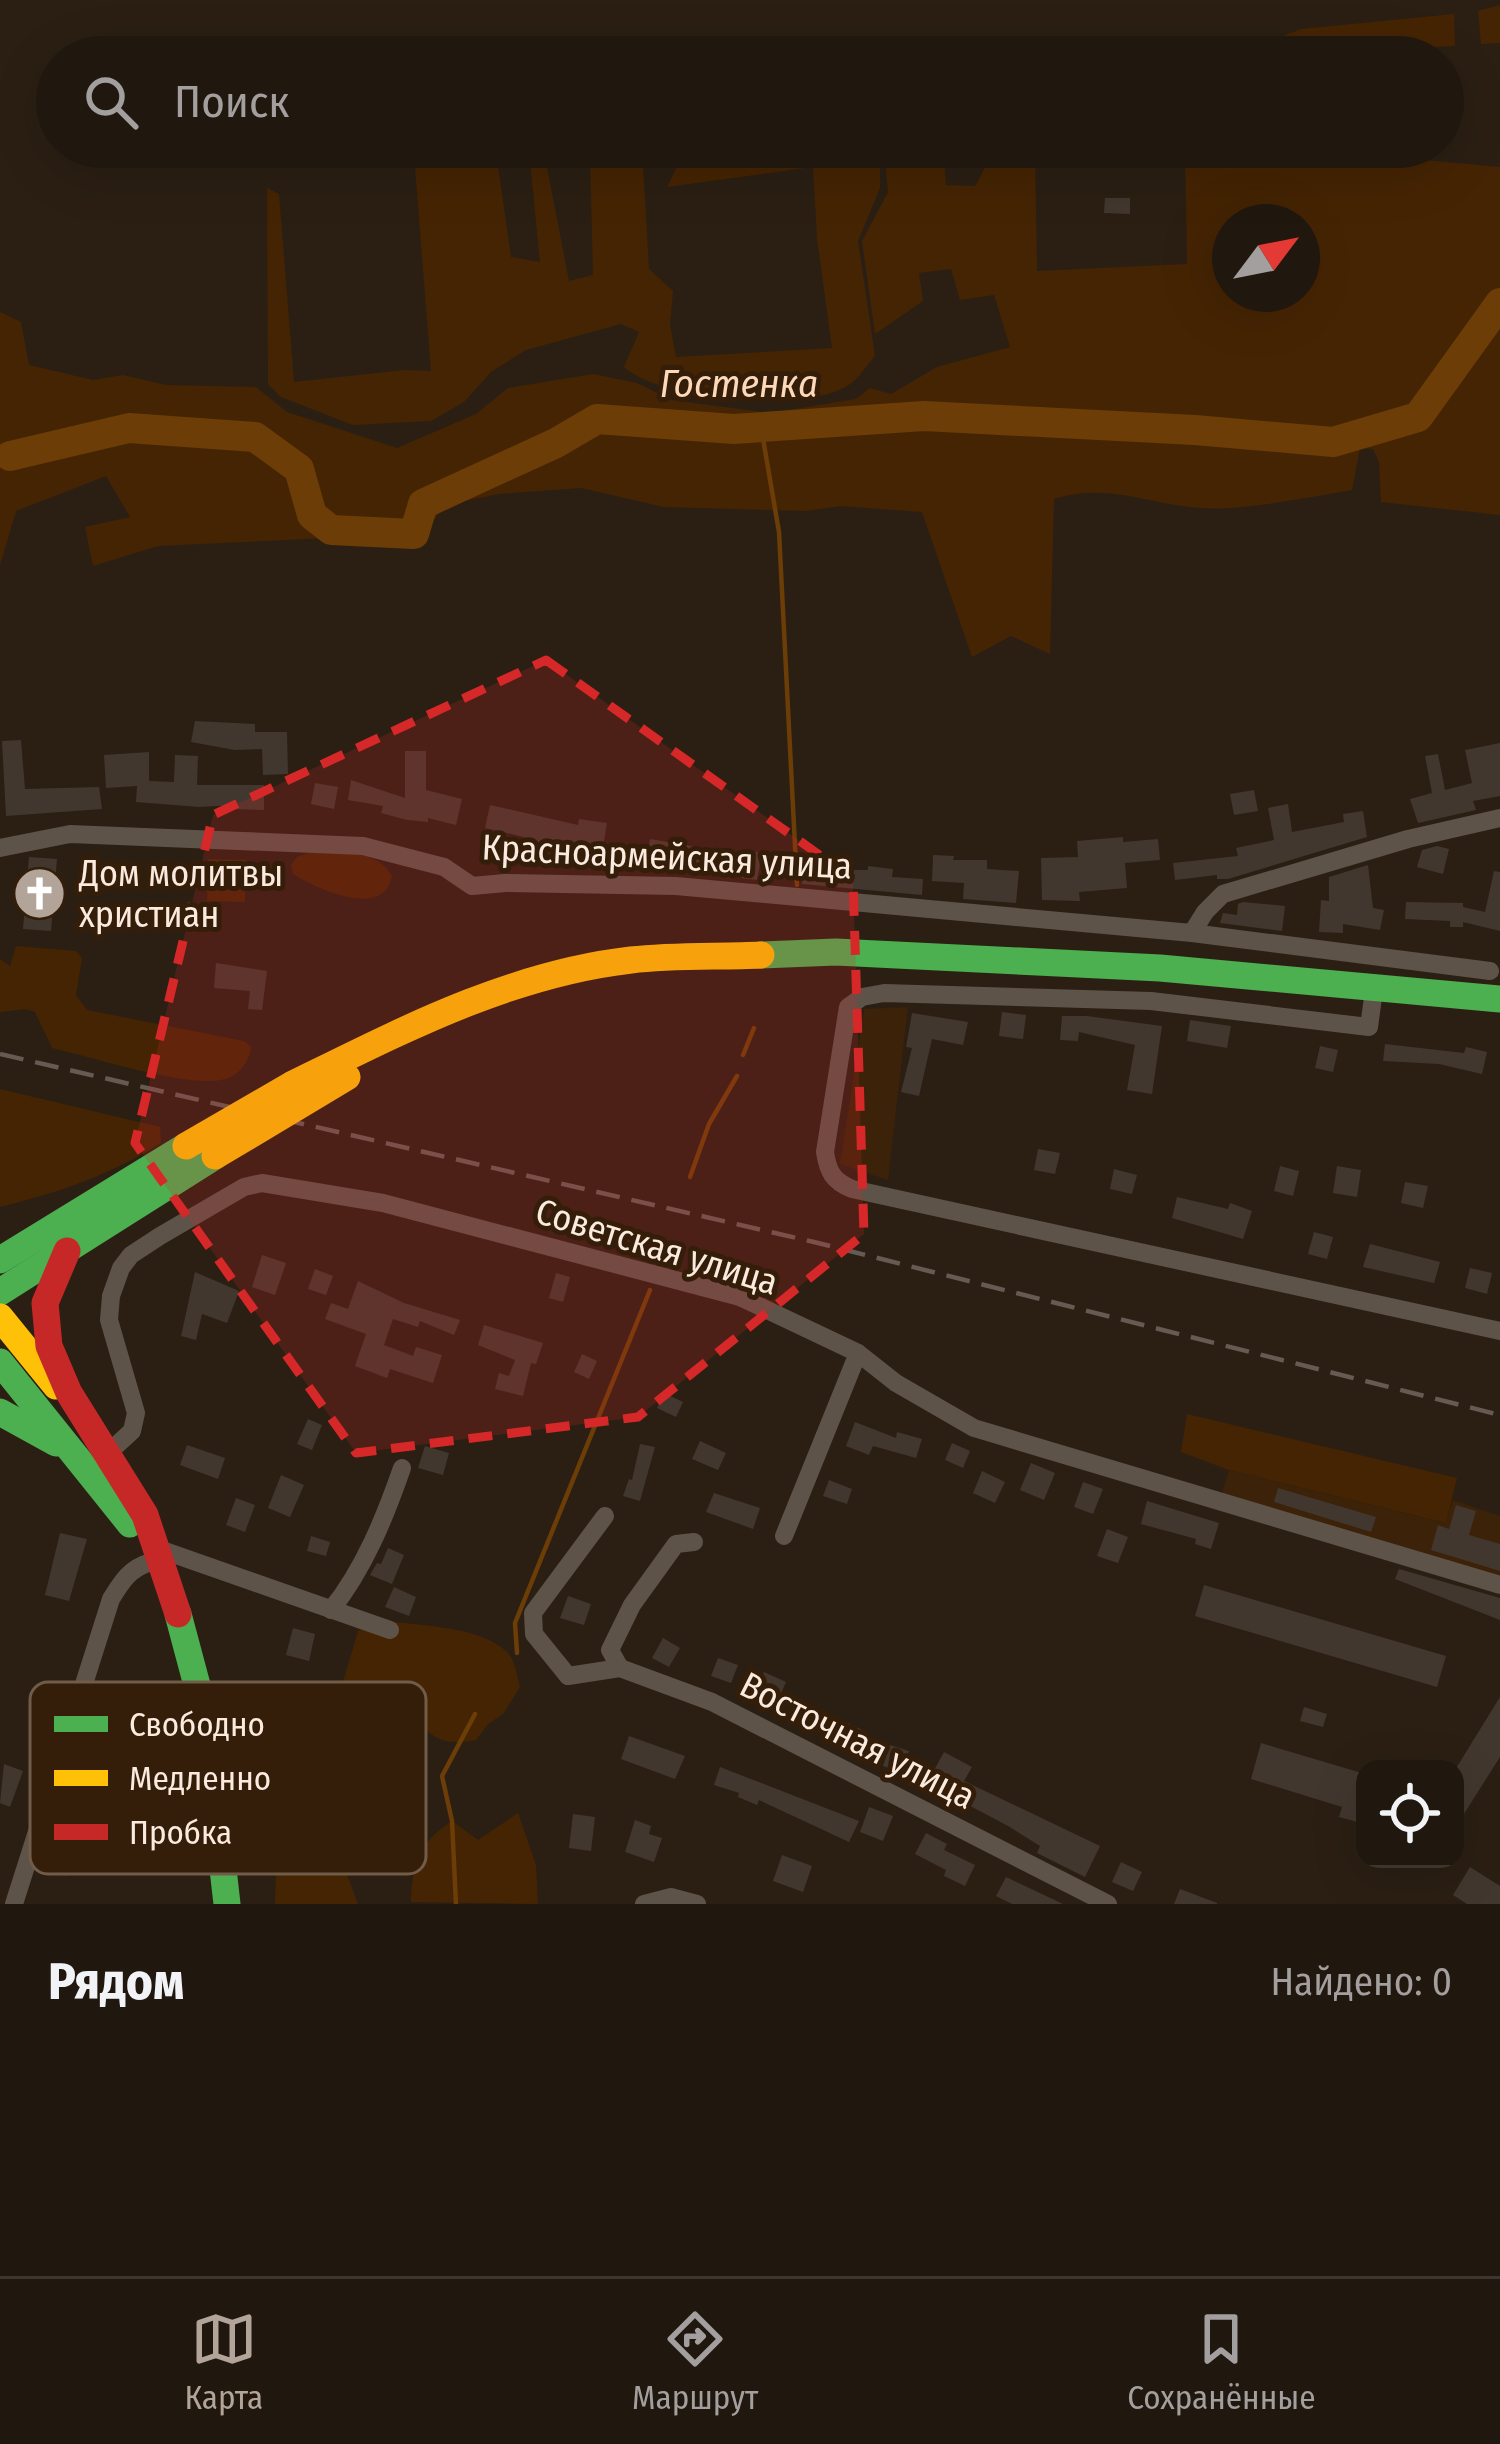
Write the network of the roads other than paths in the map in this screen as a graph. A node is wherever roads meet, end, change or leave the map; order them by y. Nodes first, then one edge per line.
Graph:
1 (1500, 818) edge
2 (0, 848) edge
3 (1192, 933) junction
4 (713, 956) junction
5 (1490, 970) dead end
6 (1374, 990) junction
7 (1500, 999) edge
8 (57, 1222) junction
9 (0, 1231) edge
10 (67, 1251) junction
11 (0, 1260) edge
12 (0, 1292) edge
13 (0, 1317) edge
14 (1500, 1331) edge
15 (858, 1353) junction
16 (0, 1362) edge
17 (0, 1412) edge
18 (86, 1423) junction
19 (108, 1454) junction
20 (75, 1457) junction
21 (401, 1468) dead end
22 (605, 1516) dead end
23 (784, 1536) dead end
24 (694, 1542) dead end
25 (157, 1556) junction
26 (1500, 1585) edge
27 (331, 1610) junction
28 (390, 1630) dead end
29 (620, 1668) junction
30 (85, 1682) edge
31 (194, 1682) edge
32 (30, 1854) edge
33 (223, 1874) edge
34 (693, 1902) edge
35 (14, 1904) edge
36 (226, 1904) edge
37 (644, 1904) edge
38 (1108, 1904) edge

1 - 3 street
2 - 3 street, Красноармейская улица
3 - 5 street, Красноармейская улица
4 - 6 main road
4 - 8 main road, bridge
4 - 10 main road, bridge
6 - 7 main road
6 - 14 street
8 - 9 main road
8 - 11 main road
10 - 12 main road
10 - 18 main road
13 - 18 main road
15 - 19 street, Советская улица
15 - 23 street
15 - 26 street, Советская улица
16 - 20 main road
17 - 20 main road
18 - 19 main road
19 - 25 main road
20 - 25 main road
21 - 27 street
22 - 29 street, Восточная улица
24 - 29 street
25 - 27 street
25 - 30 street
25 - 31 main road
27 - 28 street
29 - 38 street, Восточная улица
32 - 35 street
33 - 36 main road
34 - 37 street

